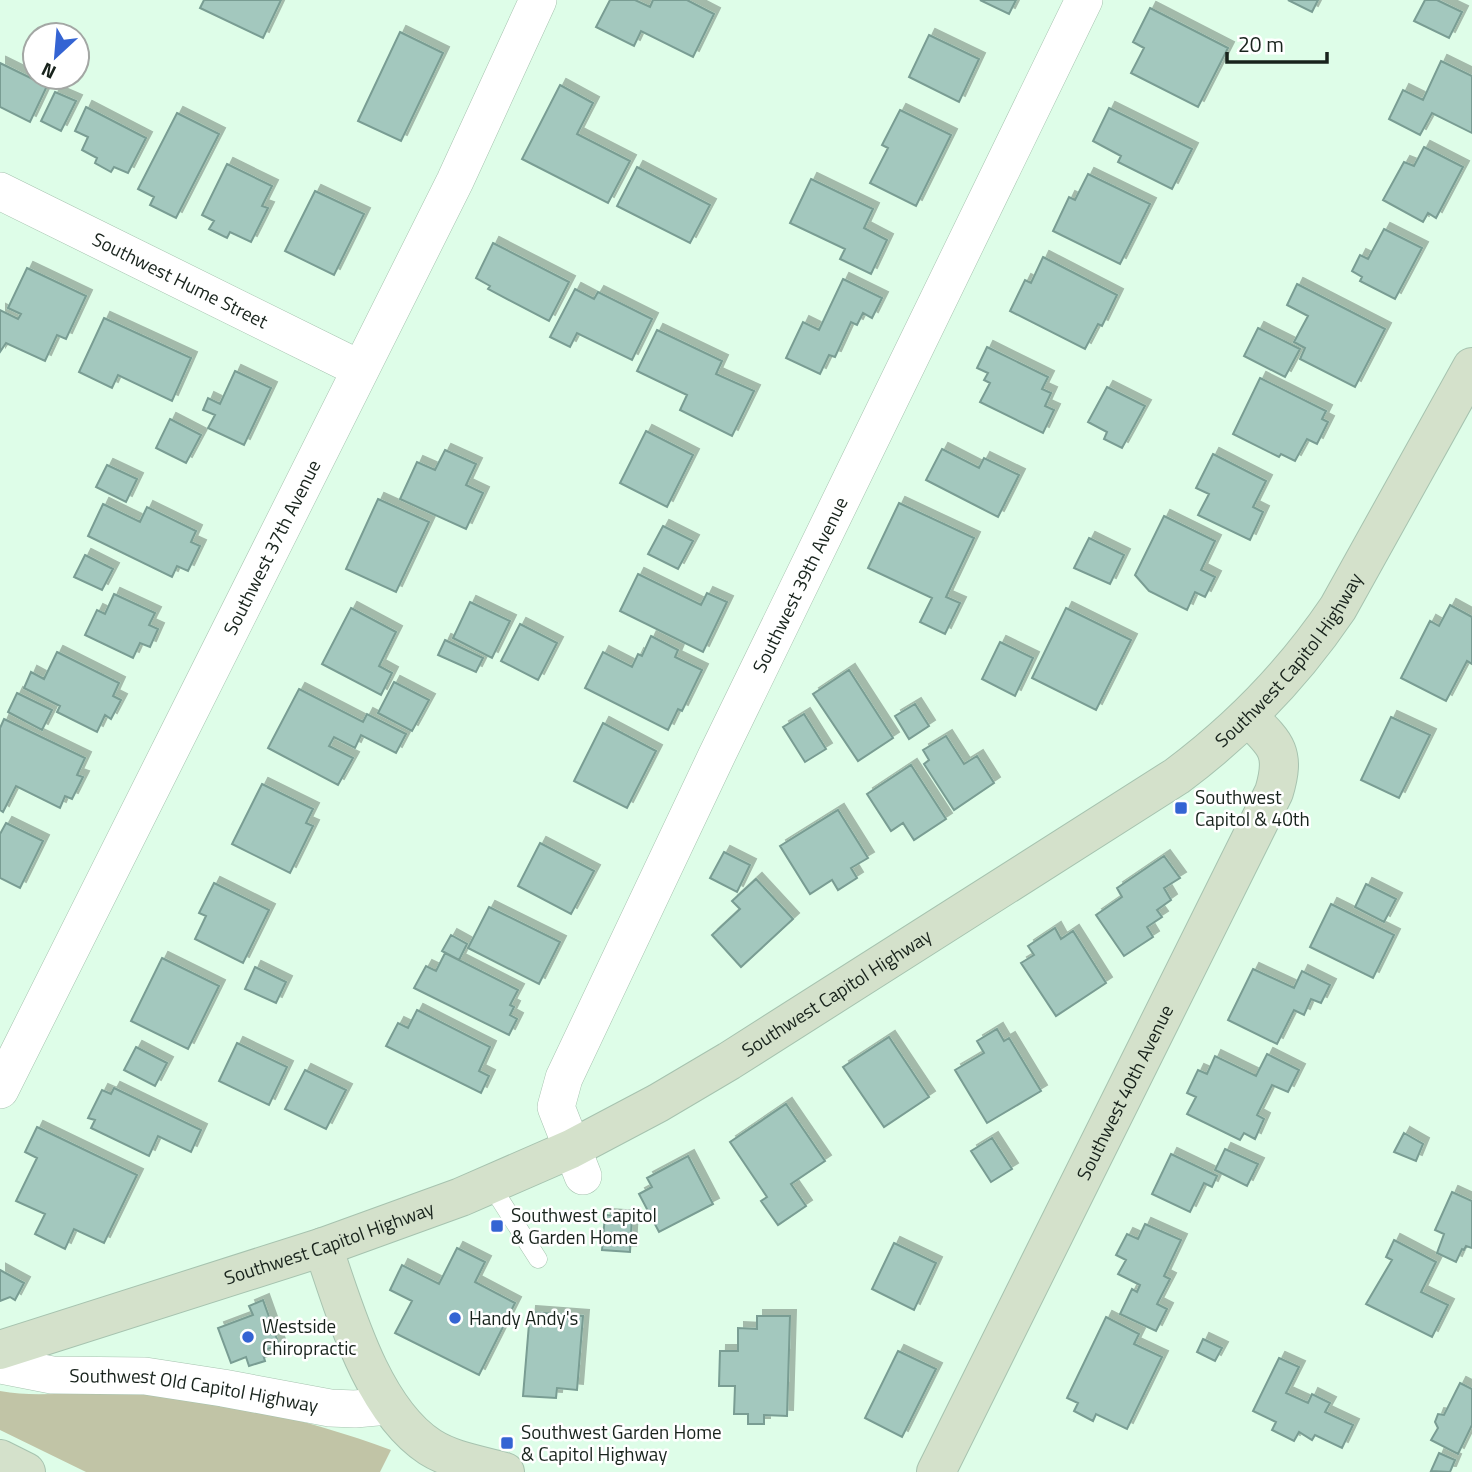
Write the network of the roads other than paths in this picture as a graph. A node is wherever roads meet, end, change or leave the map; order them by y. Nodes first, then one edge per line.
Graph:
1 (1084, 0) edge
2 (531, 2) edge
3 (0, 191) edge
4 (1472, 367) edge
5 (360, 369) junction
6 (1248, 717) junction
7 (0, 1090) edge
8 (577, 1162) junction
9 (490, 1184) junction
10 (323, 1247) junction
11 (538, 1259) dead end
12 (0, 1350) edge
13 (0, 1365) edge
14 (388, 1406) junction
15 (0, 1460) edge
16 (26, 1472) edge
17 (505, 1472) edge
18 (936, 1472) edge

1 - 8 street, Southwest 39th Avenue
2 - 5 street, Southwest 37th Avenue
3 - 5 street, Southwest Hume Street
4 - 6 street, Southwest Capitol Highway
5 - 7 street, Southwest 37th Avenue
6 - 8 street, Southwest Capitol Highway
6 - 18 street, Southwest 40th Avenue
8 - 9 street, Southwest Capitol Highway
9 - 10 street, Southwest Capitol Highway
9 - 11 lane
10 - 12 street, Southwest Capitol Highway
10 - 14 street
13 - 14 street, Southwest Old Capitol Highway
14 - 17 street
15 - 16 street

